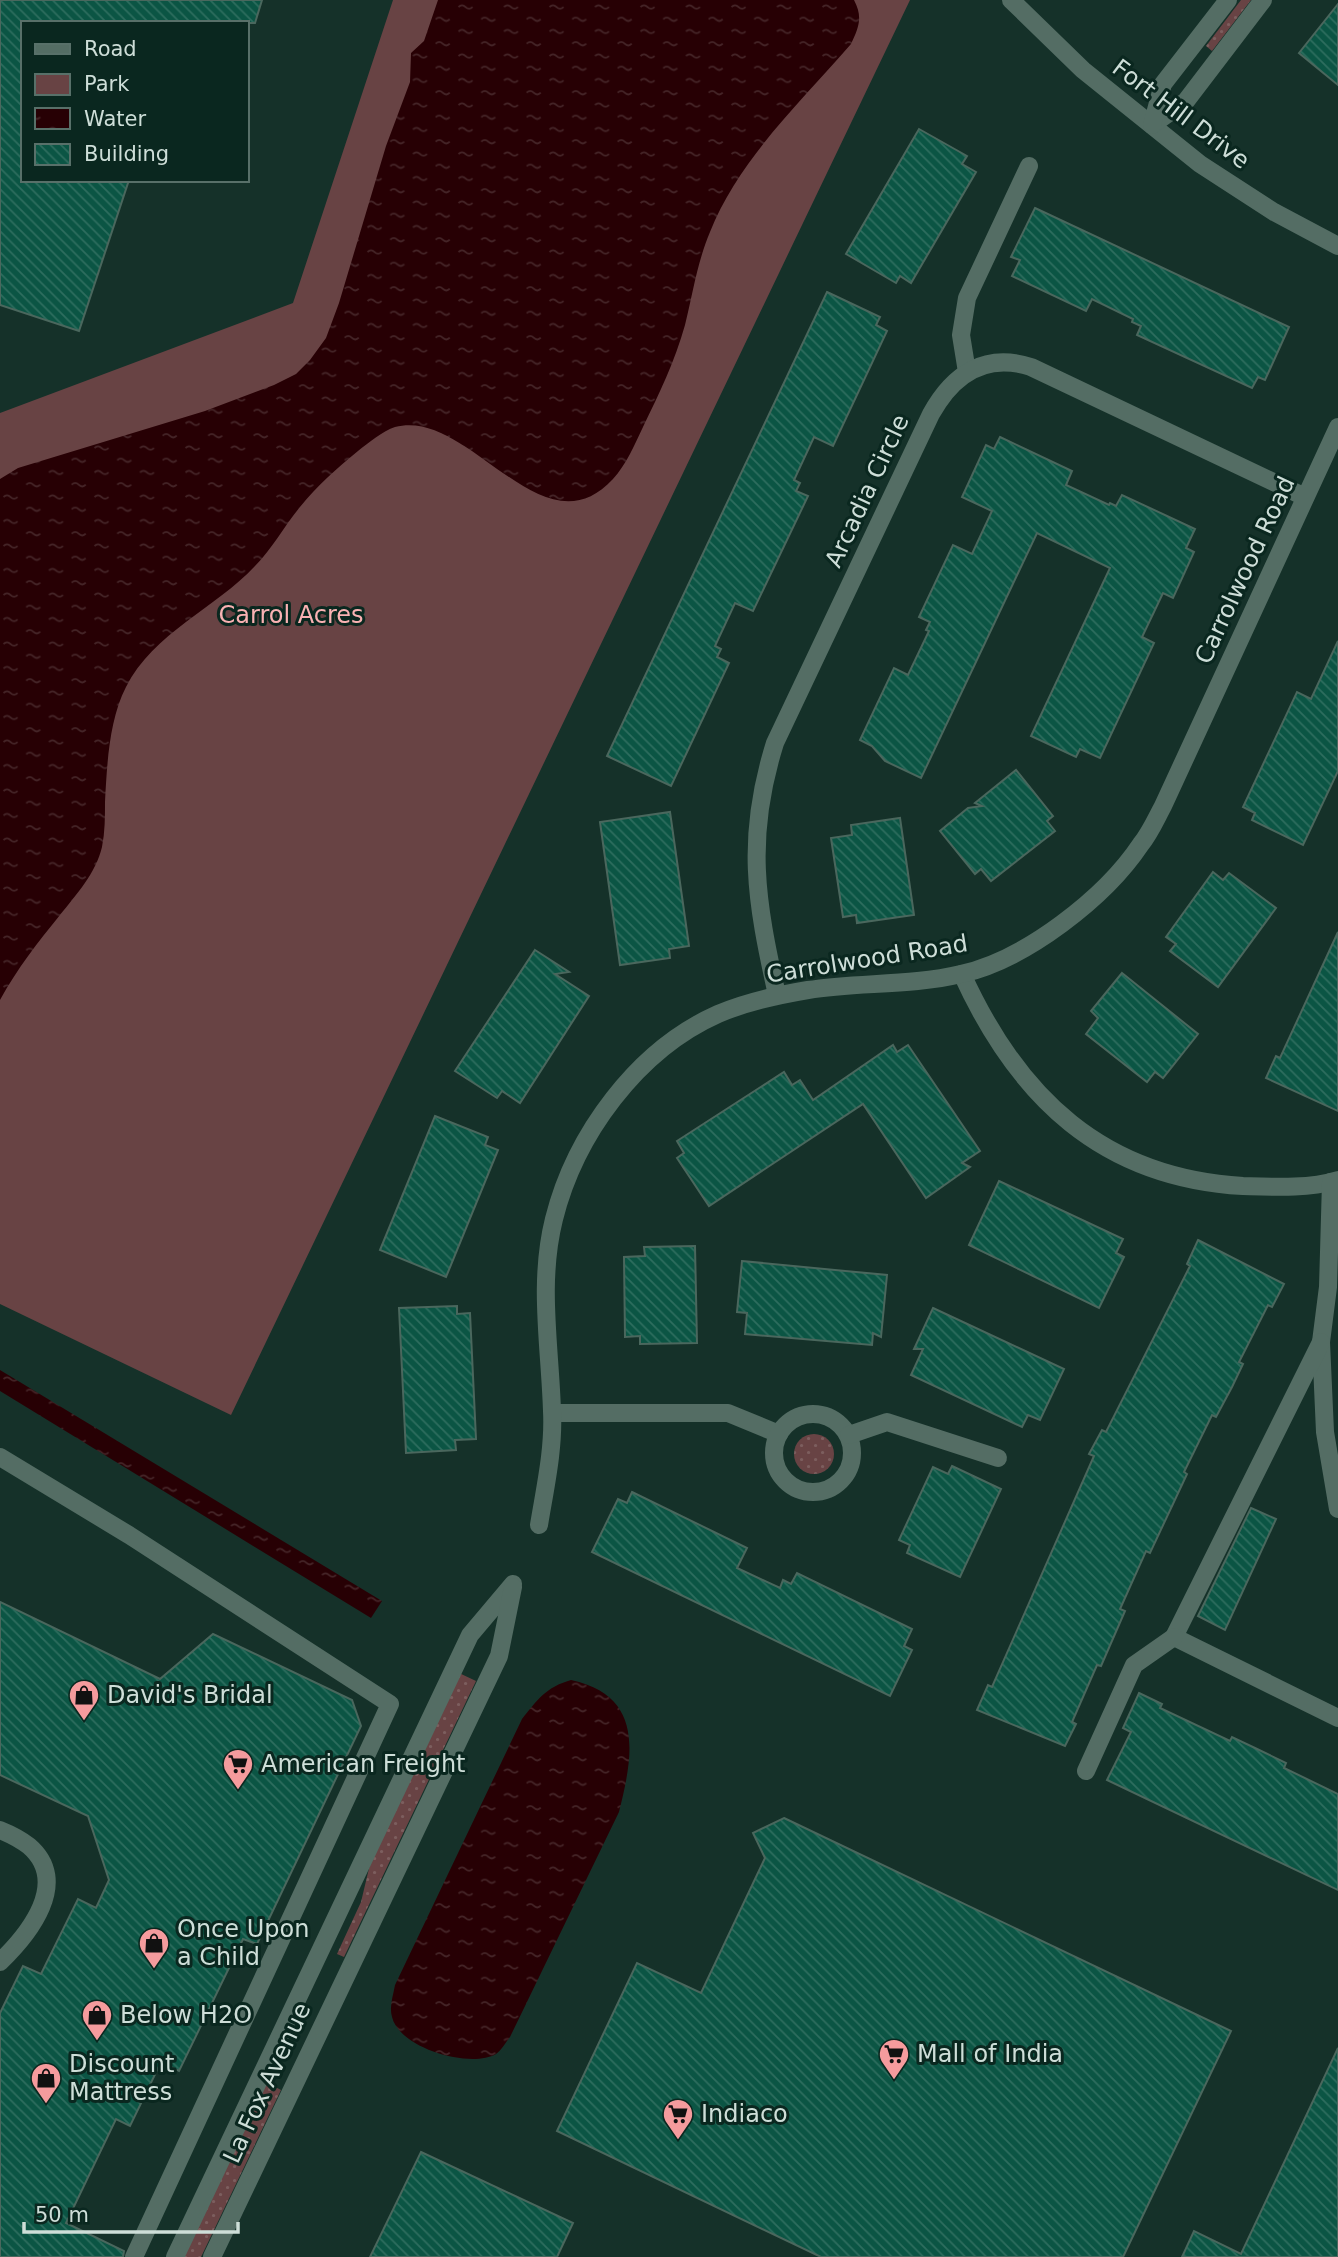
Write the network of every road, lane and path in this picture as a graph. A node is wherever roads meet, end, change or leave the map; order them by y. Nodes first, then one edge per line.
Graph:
1 (1011, 0) edge
2 (1228, 0) edge
3 (1263, 0) edge
4 (1152, 125) junction
5 (1028, 166) dead end
6 (1338, 246) edge
7 (967, 372) junction
8 (1338, 427) edge
9 (1305, 497) junction
10 (962, 974) junction
11 (777, 995) junction
12 (1335, 1181) edge
13 (1333, 1286) edge
14 (1321, 1342) junction
15 (553, 1413) junction
16 (779, 1434) junction
17 (849, 1435) junction
18 (0, 1457) edge
19 (998, 1458) dead end
20 (1338, 1509) edge
21 (539, 1525) dead end
22 (1174, 1637) junction
23 (1338, 1718) edge
24 (1086, 1771) dead end
25 (0, 1830) edge
26 (0, 1962) edge
27 (134, 2257) edge
28 (175, 2257) edge
29 (212, 2257) edge

1 - 4 street, Fort Hill Drive
2 - 4 street
3 - 4 street
4 - 6 street, Fort Hill Drive
5 - 7 street
7 - 9 street, Arcadia Circle
7 - 11 street, Arcadia Circle
8 - 9 street, Carrolwood Road
9 - 10 street, Carrolwood Road
10 - 11 street, Carrolwood Road
10 - 12 street
11 - 15 street, Carrolwood Road
12 - 13 street
13 - 14 street
14 - 20 street
14 - 22 street
15 - 16 street
15 - 21 street, Carrolwood Road
16 - 17 street
16 - 17 street
17 - 19 street
18 - 27 street
22 - 23 street
22 - 24 street
25 - 26 street
28 - 29 street, La Fox Avenue

